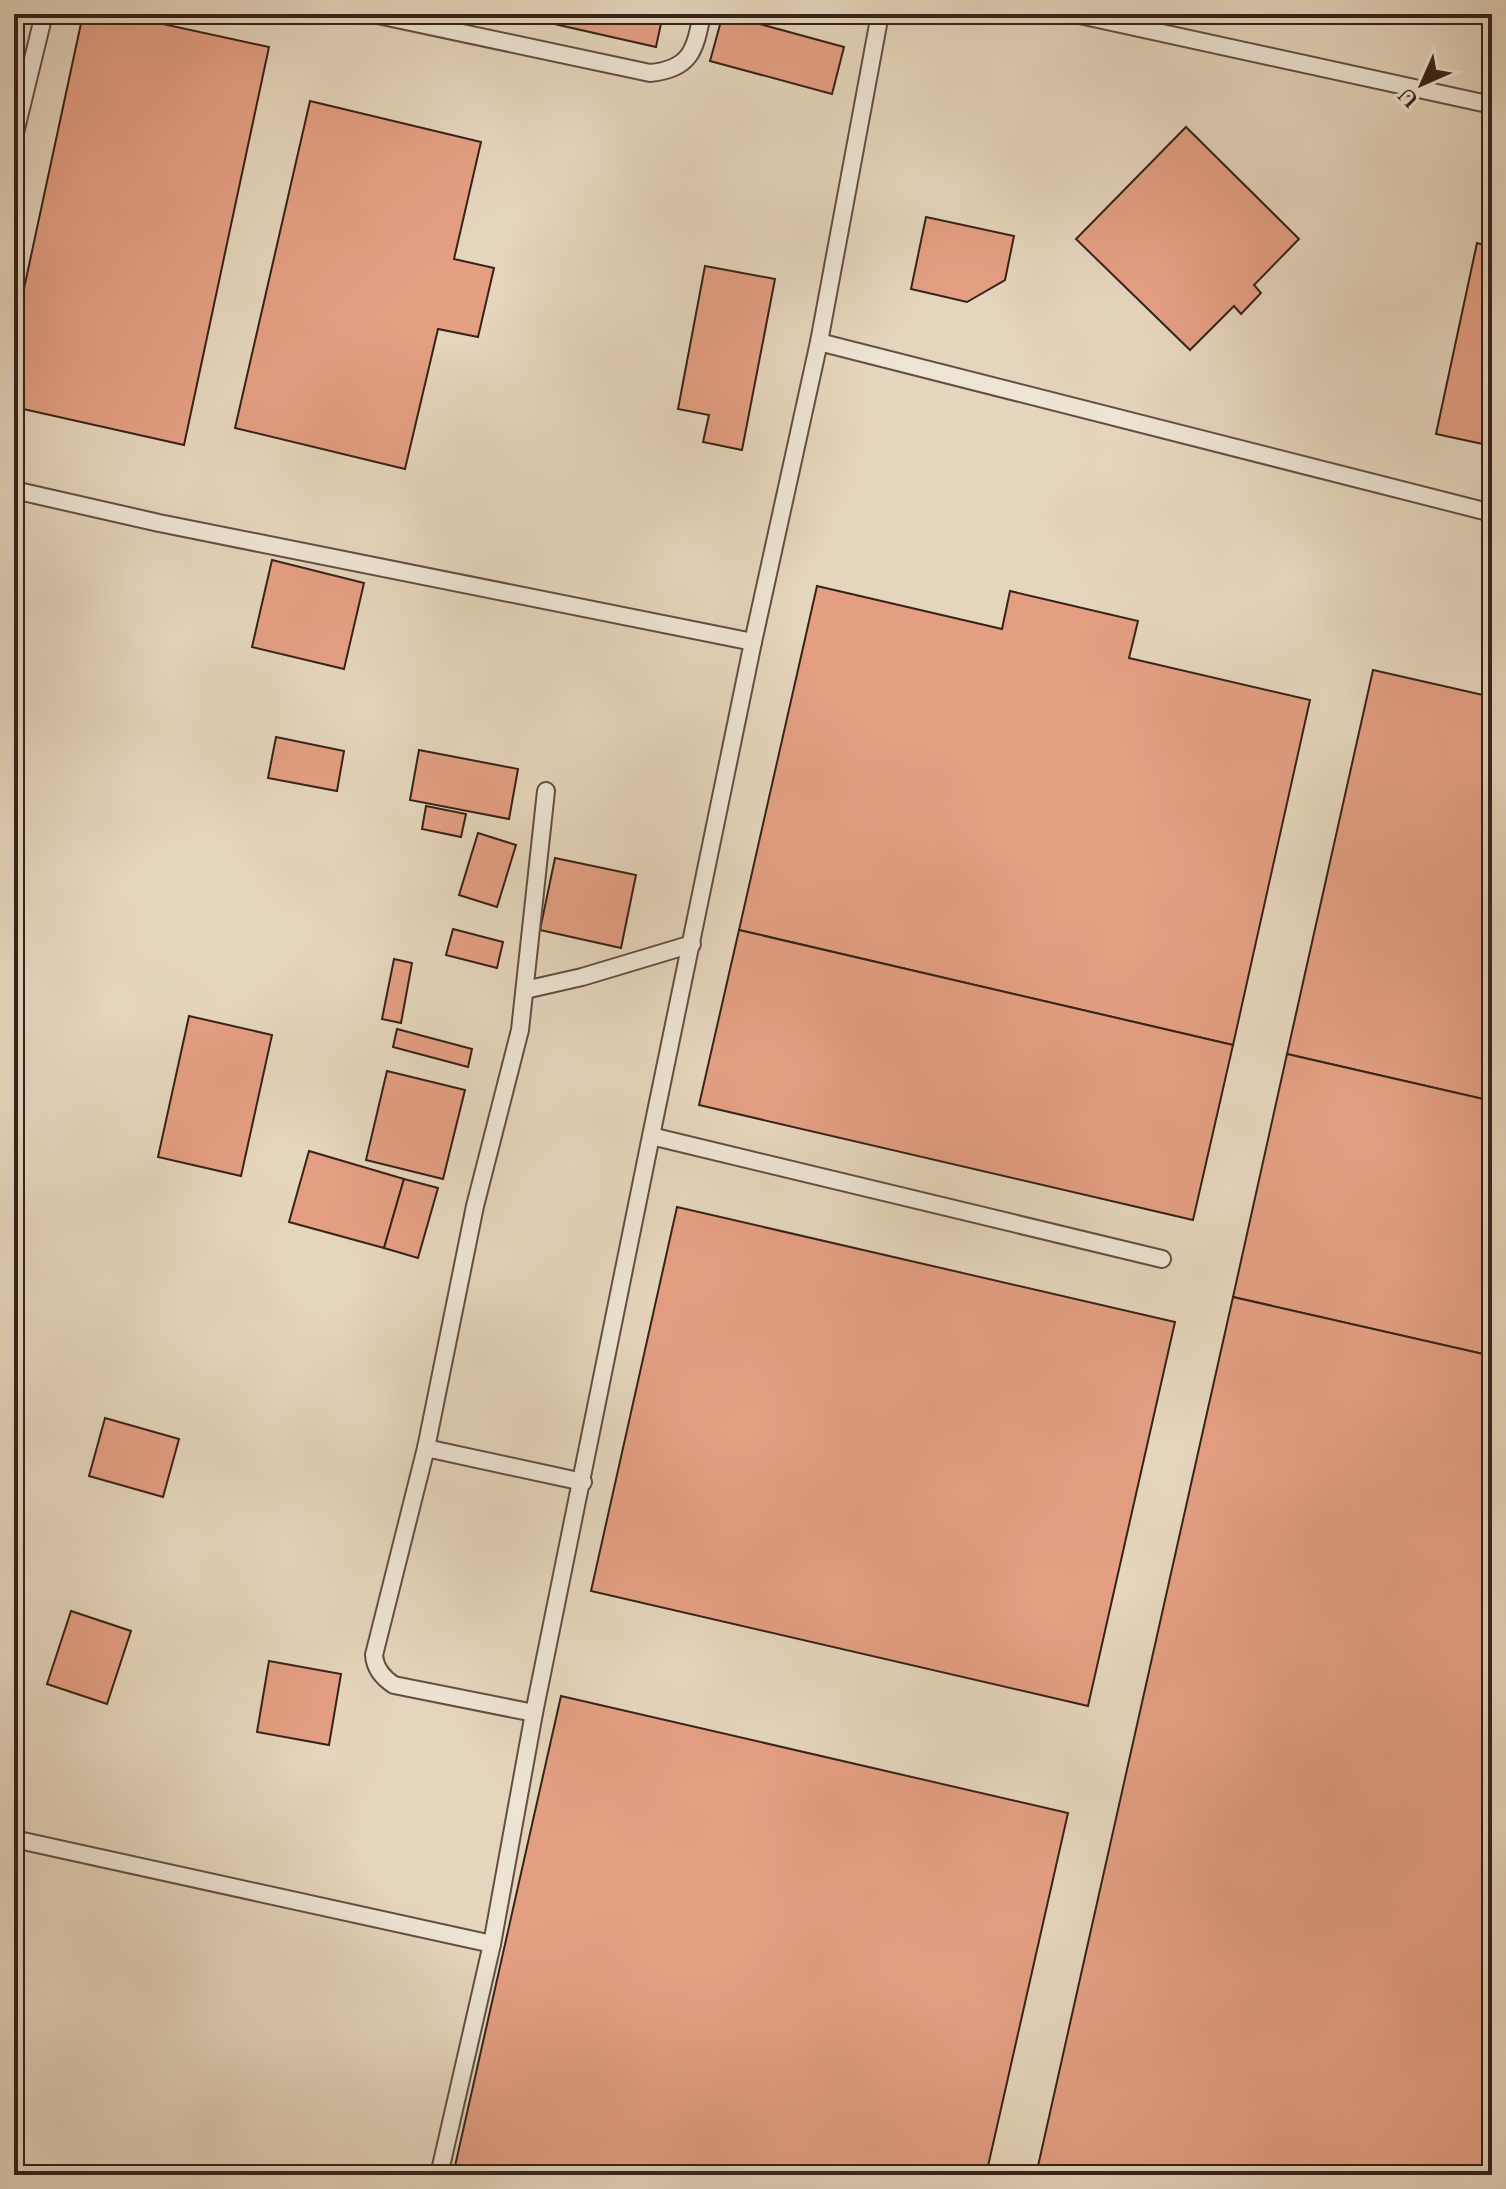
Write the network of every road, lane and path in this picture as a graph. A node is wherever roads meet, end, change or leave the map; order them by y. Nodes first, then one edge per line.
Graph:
1 (44, 14) edge
2 (373, 14) edge
3 (702, 14) edge
4 (880, 14) edge
5 (1075, 14) edge
6 (1492, 105) edge
7 (14, 137) edge
8 (819, 342) junction
9 (14, 490) edge
10 (1492, 513) edge
11 (753, 642) junction
12 (546, 791) dead end
13 (692, 944) junction
14 (525, 990) junction
15 (651, 1136) junction
16 (1162, 1259) dead end
17 (426, 1448) junction
18 (583, 1482) junction
19 (534, 1713) junction
20 (14, 1839) edge
21 (492, 1944) junction
22 (439, 2175) edge

1 - 7 lane
2 - 3 lane
4 - 8 lane
5 - 6 lane
8 - 10 lane
8 - 11 lane
9 - 11 lane
11 - 13 lane
12 - 14 lane
13 - 14 lane
13 - 15 lane
14 - 17 lane
15 - 16 lane
15 - 18 lane
17 - 18 lane
17 - 19 lane
18 - 19 lane
19 - 21 lane
20 - 21 lane
21 - 22 lane

